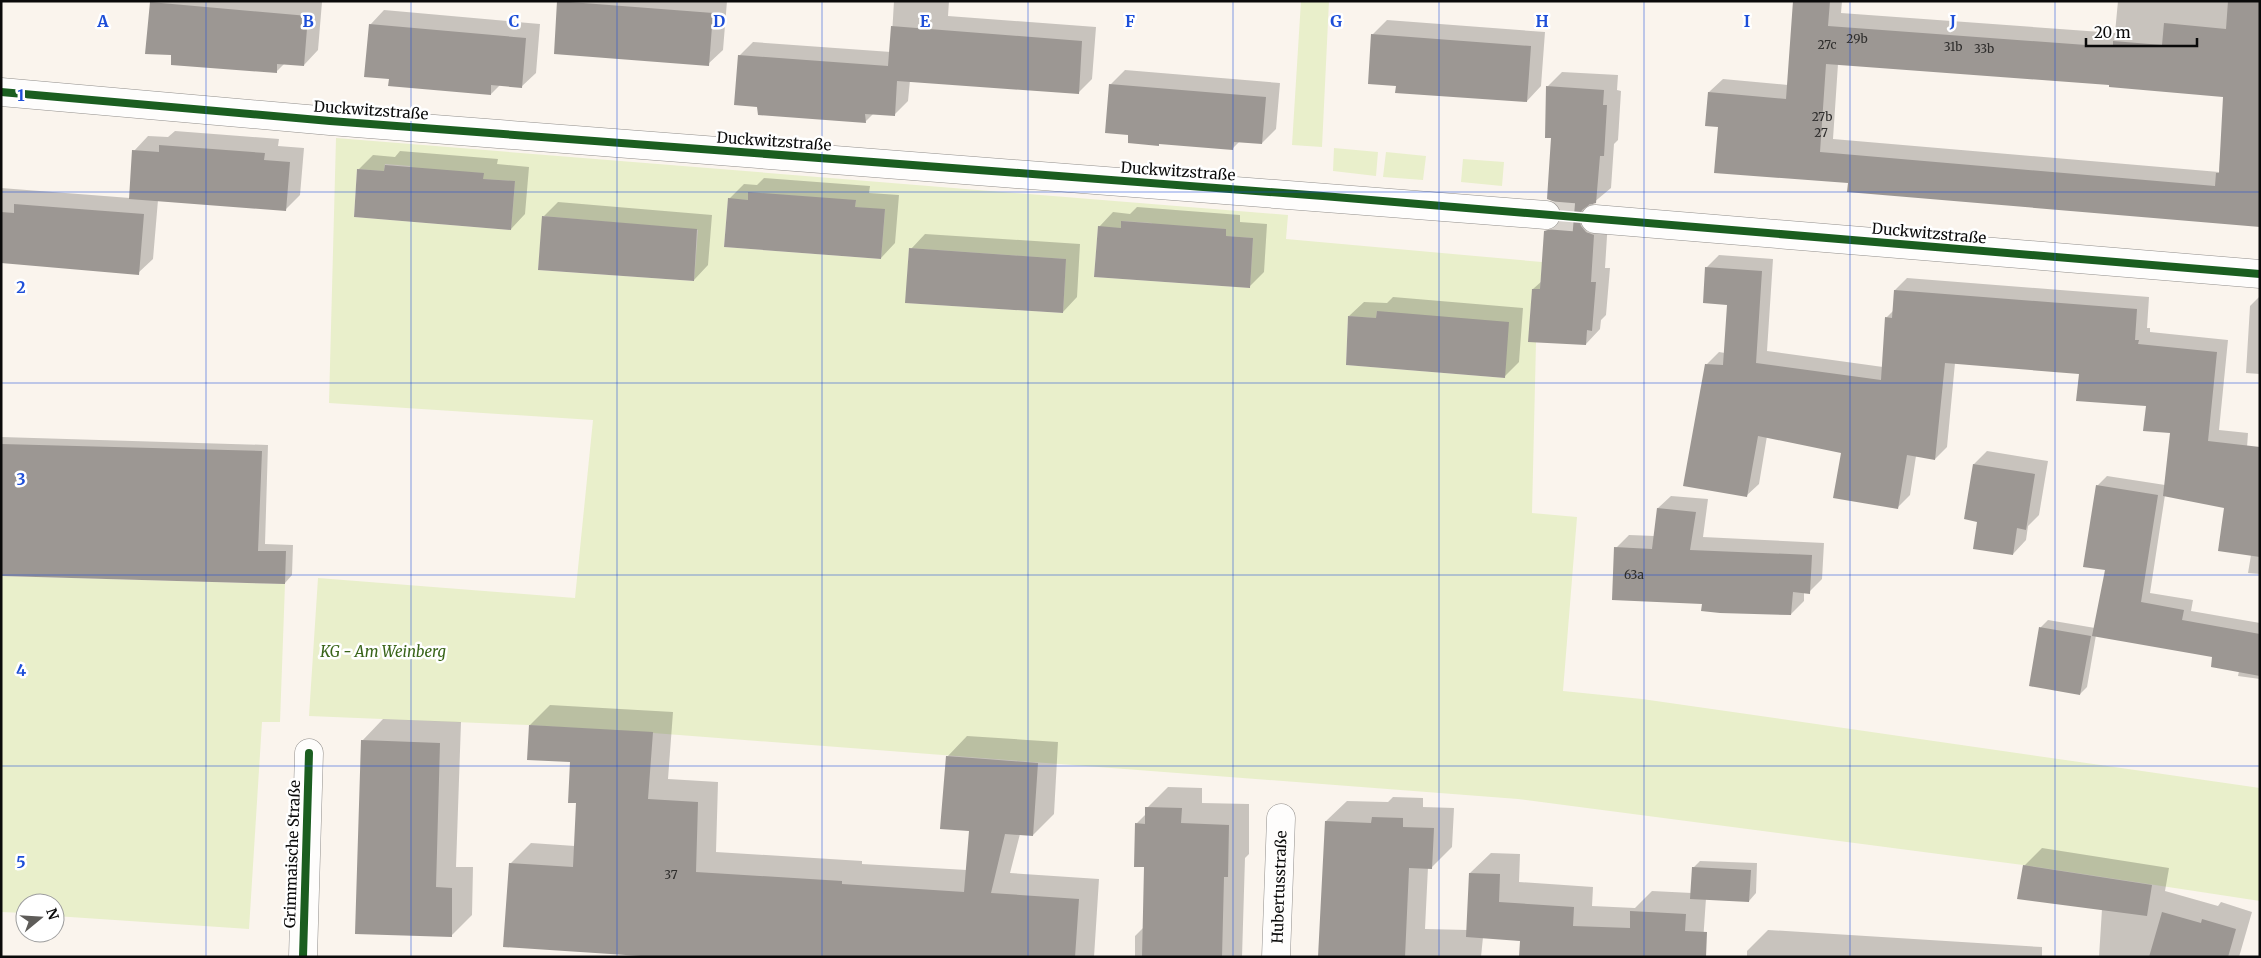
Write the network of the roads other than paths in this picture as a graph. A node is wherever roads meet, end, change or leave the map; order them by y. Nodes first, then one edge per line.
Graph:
1 (1, 92) edge
2 (1546, 214) tunnel mouth
3 (1595, 219) tunnel mouth
4 (2260, 274) edge
5 (309, 753) dead end
6 (1281, 818) dead end
7 (303, 957) edge
8 (1276, 957) edge

1 - 2 street, Duckwitzstraße
3 - 4 street, Duckwitzstraße
5 - 7 street, Grimmaische Straße
6 - 8 street, Hubertusstraße

